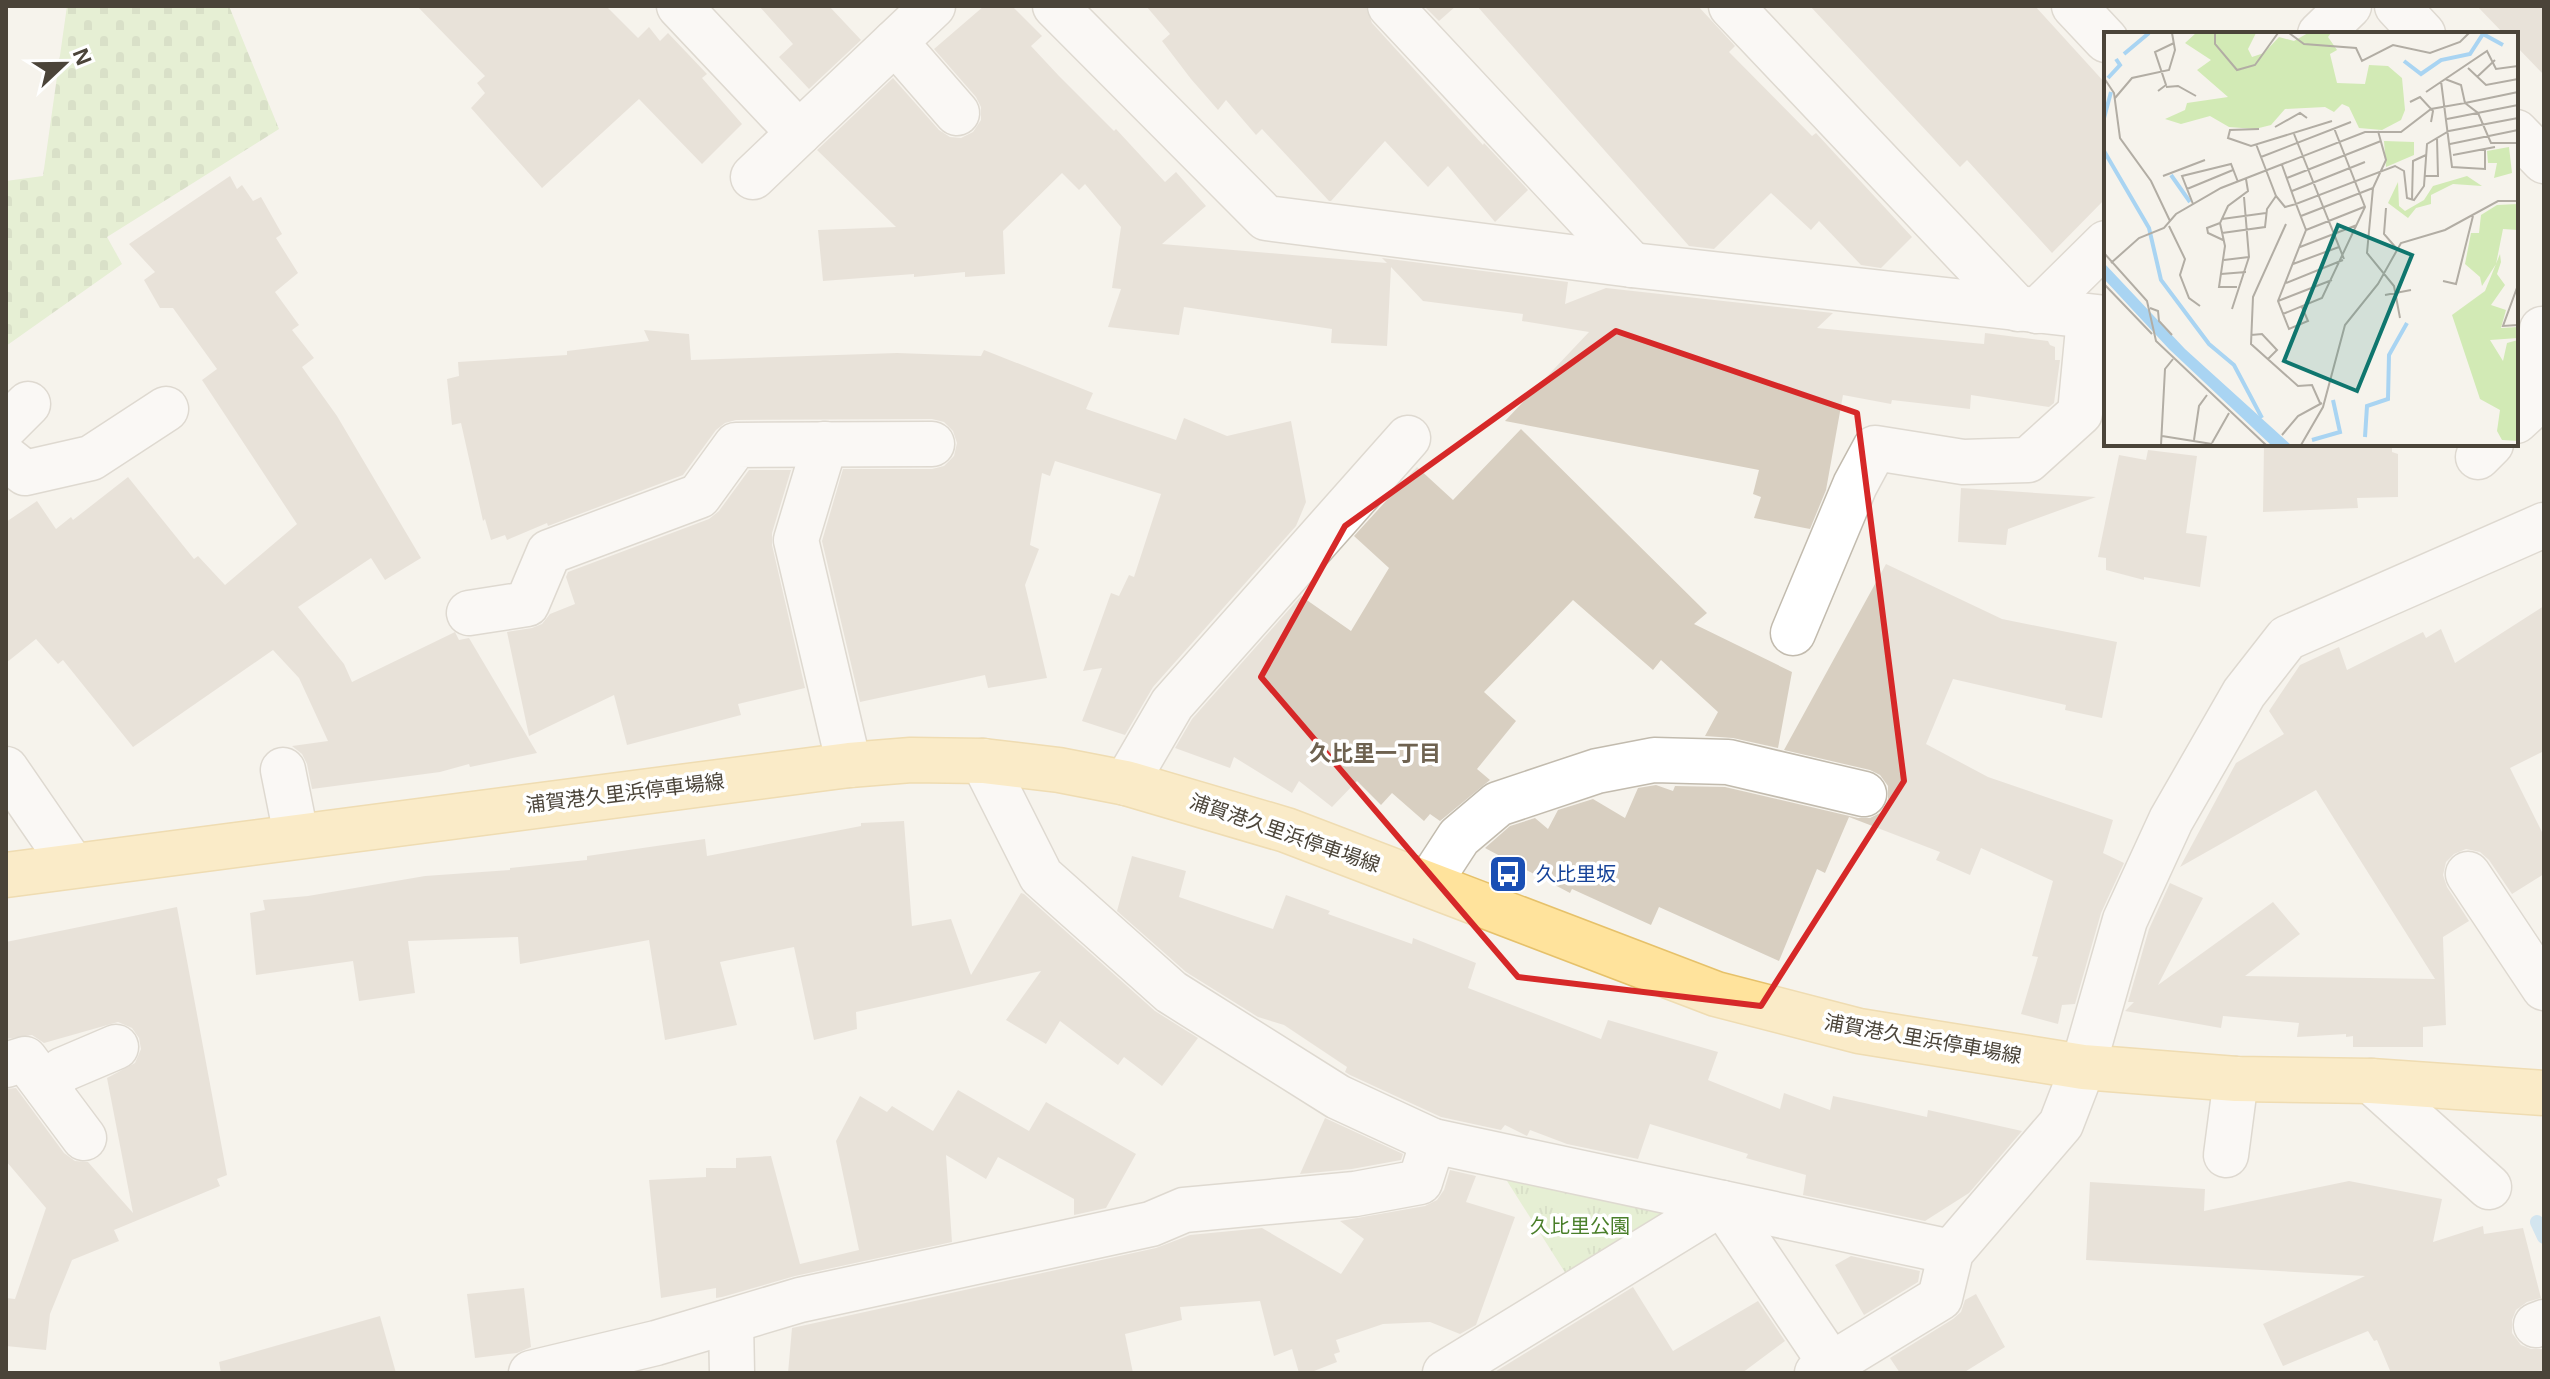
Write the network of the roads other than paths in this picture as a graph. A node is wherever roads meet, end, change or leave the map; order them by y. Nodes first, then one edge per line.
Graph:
1 (679, 6) edge
2 (933, 6) edge
3 (1055, 6) edge
4 (1390, 6) edge
5 (1731, 6) edge
6 (2074, 6) edge
7 (2349, 6) edge
8 (2397, 6) edge
9 (2322, 32) edge
10 (2421, 32) edge
11 (2104, 38) edge
12 (895, 42) junction
13 (957, 113) dead end
14 (799, 133) junction
15 (2518, 134) edge
16 (2544, 161) edge
17 (753, 177) dead end
18 (2104, 245) edge
19 (1632, 265) junction
20 (2028, 310) junction
21 (2098, 318) edge
22 (2534, 329) edge
23 (166, 409) dead end
24 (2518, 419) edge
25 (1408, 438) dead end
26 (825, 444) junction
27 (932, 444) dead end
28 (6, 458) edge
29 (2544, 525) edge
30 (469, 613) dead end
31 (1793, 633) dead end
32 (983, 761) junction
33 (849, 765) junction
34 (6, 769) edge
35 (283, 770) dead end
36 (1126, 783) junction
37 (1864, 794) dead end
38 (296, 835) junction
39 (72, 865) junction
40 (2468, 874) dead end
41 (6, 875) edge
42 (1429, 883) junction
43 (2544, 988) edge
44 (116, 1047) dead end
45 (6, 1065) edge
46 (2083, 1067) junction
47 (2236, 1079) junction
48 (2371, 1081) junction
49 (47, 1088) junction
50 (2544, 1093) edge
51 (84, 1138) dead end
52 (1433, 1141) junction
53 (2226, 1155) dead end
54 (2489, 1187) dead end
55 (1722, 1203) junction
56 (1951, 1252) junction
57 (731, 1321) junction
58 (657, 1358) edge
59 (1829, 1370) edge
60 (531, 1373) edge
61 (732, 1373) edge
62 (1445, 1373) edge

1 - 14 street
2 - 12 street
3 - 19 street
4 - 19 street
5 - 20 street
6 - 11 street
7 - 9 street
8 - 10 street
12 - 13 street
12 - 14 street
14 - 17 street
15 - 16 street
18 - 20 street
19 - 20 street
20 - 21 street
21 - 31 street
22 - 24 street
23 - 28 street
25 - 36 street
26 - 27 street
26 - 30 street
26 - 33 street
29 - 46 street
32 - 33 main road, 浦賀港久里浜停車場線
32 - 36 main road, 浦賀港久里浜停車場線
32 - 52 street
33 - 38 main road, 浦賀港久里浜停車場線
34 - 39 street
35 - 38 street
36 - 42 main road, 浦賀港久里浜停車場線
37 - 42 street
38 - 39 main road, 浦賀港久里浜停車場線
39 - 41 main road, 浦賀港久里浜停車場線
40 - 43 street
42 - 46 main road, 浦賀港久里浜停車場線
44 - 49 street
45 - 49 street
46 - 47 main road, 浦賀港久里浜停車場線
46 - 56 street
47 - 48 main road, 浦賀港久里浜停車場線
47 - 53 street
48 - 50 main road, 浦賀港久里浜停車場線
48 - 54 street
49 - 51 street
52 - 55 street
52 - 57 street
55 - 56 street
55 - 59 street
55 - 62 street
56 - 59 street
57 - 58 street
57 - 61 street
58 - 60 street

